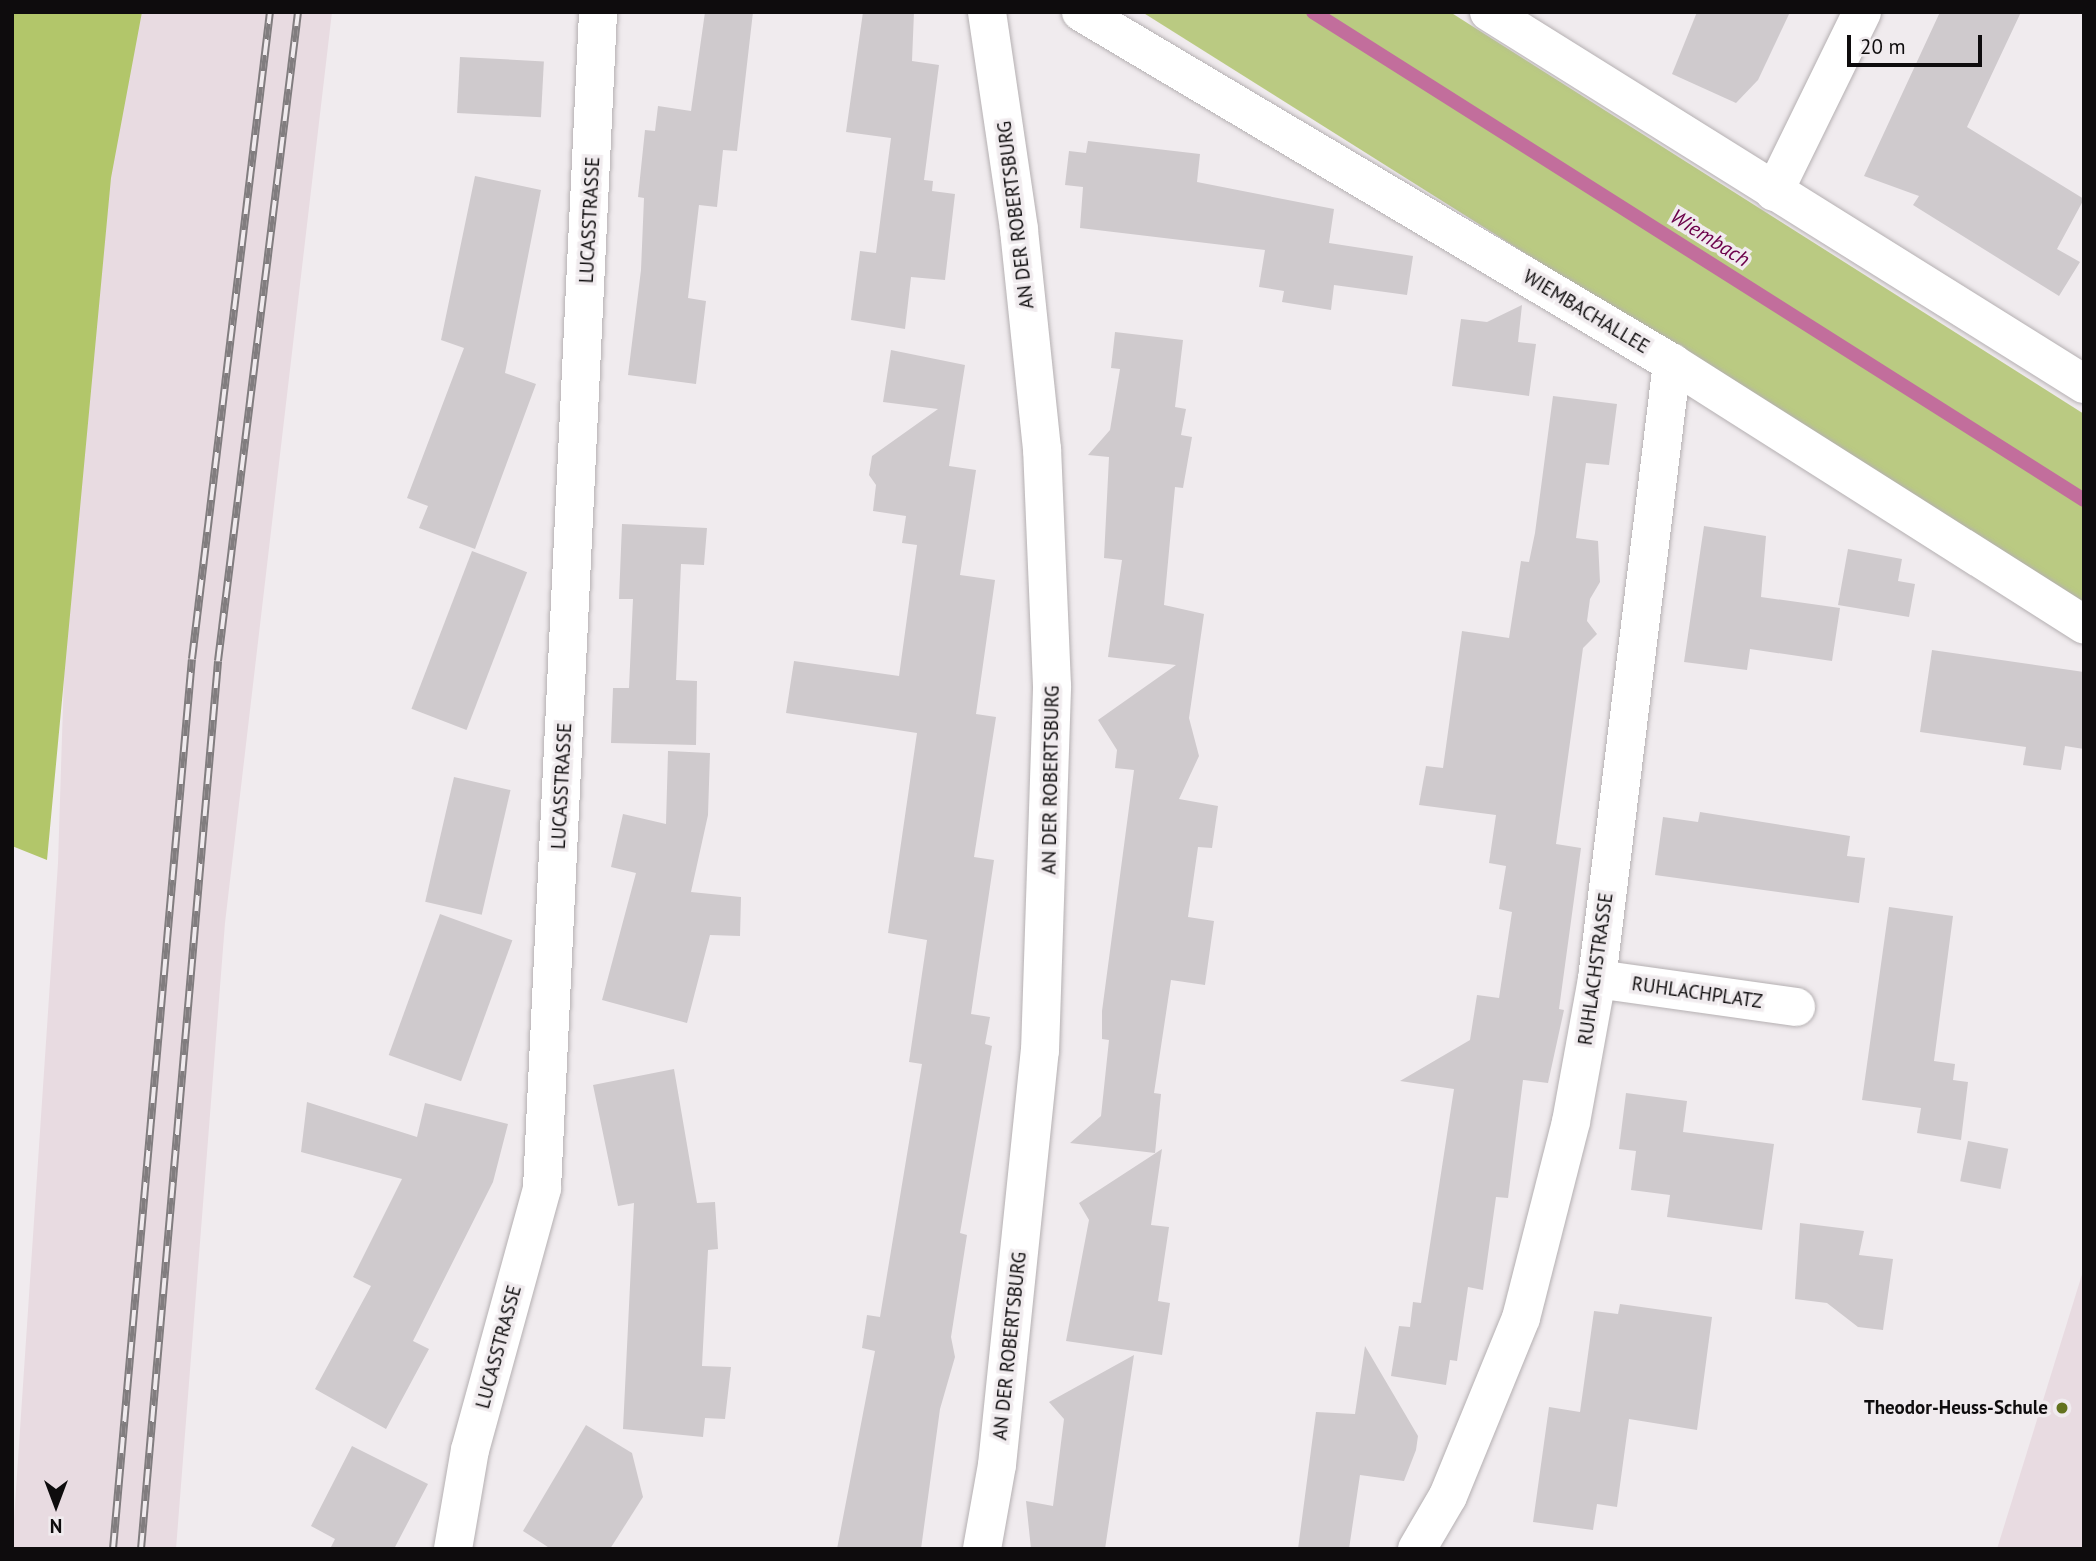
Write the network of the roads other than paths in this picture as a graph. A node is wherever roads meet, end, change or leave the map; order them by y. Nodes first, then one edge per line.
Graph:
1 (598, 12) edge
2 (987, 12) edge
3 (1081, 12) edge
4 (1489, 12) edge
5 (1862, 12) edge
6 (1774, 192) junction
7 (1672, 363) junction
8 (2084, 384) edge
9 (2084, 624) edge
10 (1597, 979) junction
11 (1796, 1007) dead end
12 (453, 1549) edge
13 (982, 1549) edge
14 (1418, 1549) edge

1 - 12 street, LUCASSTRASSE
2 - 13 street, AN DER ROBERTSBURG
3 - 7 street, WIEMBACHALLEE
4 - 6 street
5 - 6 street
6 - 8 street
7 - 9 street, WIEMBACHALLEE
7 - 10 street, RUHLACHSTRASSE
10 - 11 street, RUHLACHPLATZ
10 - 14 street, RUHLACHSTRASSE

